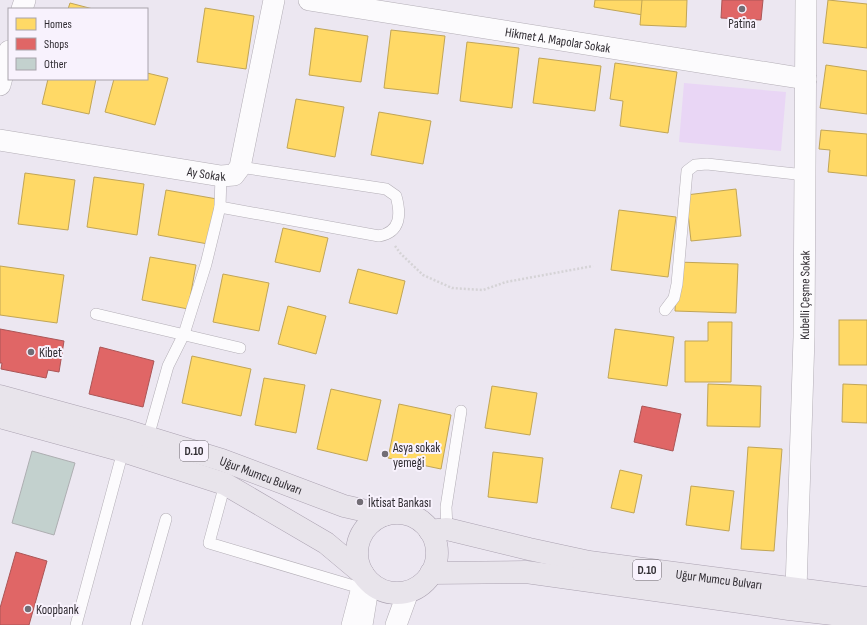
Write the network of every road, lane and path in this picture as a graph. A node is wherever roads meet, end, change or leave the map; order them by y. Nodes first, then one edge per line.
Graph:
1 (274, 0) edge
2 (309, 0) edge
3 (806, 0) edge
4 (8, 55) edge
5 (806, 79) junction
6 (0, 85) edge
7 (0, 140) edge
8 (240, 167) junction
9 (805, 175) junction
10 (221, 176) junction
11 (220, 207) junction
12 (387, 234) junction
13 (593, 266) dead end
14 (665, 310) dead end
15 (96, 314) dead end
16 (184, 334) junction
17 (240, 348) dead end
18 (0, 396) edge
19 (461, 411) dead end
20 (0, 417) edge
21 (148, 437) junction
22 (123, 451) junction
23 (224, 484) junction
24 (384, 515) junction
25 (166, 519) dead end
26 (438, 530) junction
27 (431, 573) junction
28 (366, 578) junction
29 (796, 590) junction
30 (408, 592) junction
31 (867, 598) edge
32 (867, 618) edge
33 (76, 625) edge
34 (136, 625) edge
35 (347, 625) edge
36 (362, 625) edge
37 (396, 625) edge

1 - 8 street, Ay Sokak
2 - 5 street, Hikmet A. Mapolar Sokak
3 - 5 street, Kubelli Çeşme Sokak
4 - 6 street
5 - 9 street, Kubelli Çeşme Sokak
7 - 10 street, Ay Sokak
8 - 10 street, Ay Sokak
8 - 12 lane
9 - 14 lane
9 - 29 street, Kubelli Çeşme Sokak
10 - 11 lane
11 - 12 lane
11 - 16 lane
12 - 13 path
15 - 16 lane
16 - 17 lane
16 - 21 lane
18 - 21 main road, Uğur Mumcu Bulvarı / D.10
19 - 26 lane
20 - 22 main road, Uğur Mumcu Bulvarı / D.10
21 - 24 main road, Uğur Mumcu Bulvarı / D.10
22 - 23 main road, Uğur Mumcu Bulvarı / D.10
22 - 33 lane
23 - 28 main road, Uğur Mumcu Bulvarı / D.10
23 - 35 lane
24 - 26 main road, D.10
24 - 28 main road
25 - 34 lane
26 - 27 main road
26 - 29 main road, Uğur Mumcu Bulvarı / D.10
27 - 30 main road
27 - 32 main road, Uğur Mumcu Bulvarı / D.10
28 - 30 main road, D.10
28 - 36 street
29 - 31 main road, Uğur Mumcu Bulvarı / D.10
30 - 37 street

